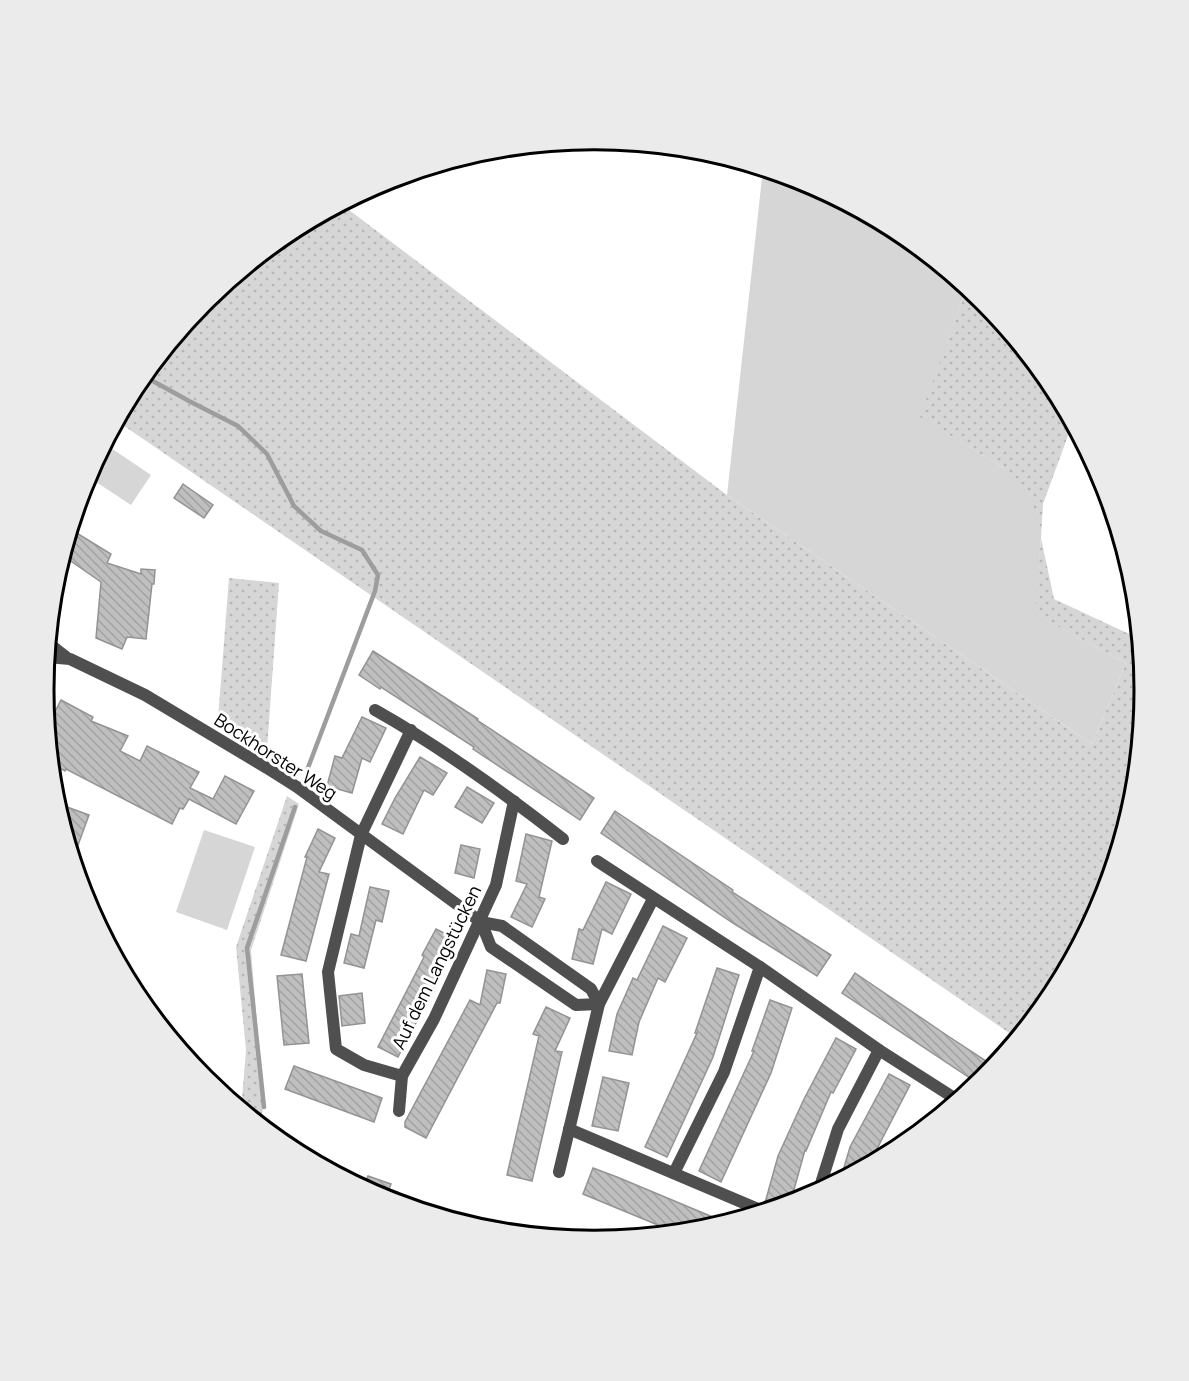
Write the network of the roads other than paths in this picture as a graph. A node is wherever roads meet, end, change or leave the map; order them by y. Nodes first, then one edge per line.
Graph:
1 (56, 649) edge
2 (55, 658) edge
3 (70, 659) junction
4 (375, 710) dead end
5 (411, 730) junction
6 (514, 801) junction
7 (361, 835) junction
8 (563, 839) dead end
9 (597, 861) dead end
10 (653, 899) junction
11 (481, 921) junction
12 (760, 967) junction
13 (599, 1004) junction
14 (879, 1050) junction
15 (402, 1076) junction
16 (952, 1096) edge
17 (399, 1111) dead end
18 (569, 1129) junction
19 (559, 1172) dead end
20 (674, 1173) junction
21 (822, 1180) edge
22 (753, 1207) edge

1 - 3 street, Bockhorster Weg
2 - 3 street, Bockhorster Weg
3 - 7 street, Bockhorster Weg
4 - 5 street
5 - 6 street
5 - 7 street, Auf dem Langstücken
6 - 8 street
6 - 11 street, Auf dem Langstücken
7 - 11 street, Bockhorster Weg
7 - 15 street, Auf dem Langstücken
9 - 10 street
10 - 12 street
10 - 13 street
11 - 13 street, Bockhorster Weg
11 - 13 street
11 - 15 street, Auf dem Langstücken
12 - 14 street
12 - 20 street
13 - 18 street
14 - 16 street
14 - 21 street
15 - 17 street, Auf dem Langstücken
18 - 19 street
18 - 20 street
20 - 22 street

